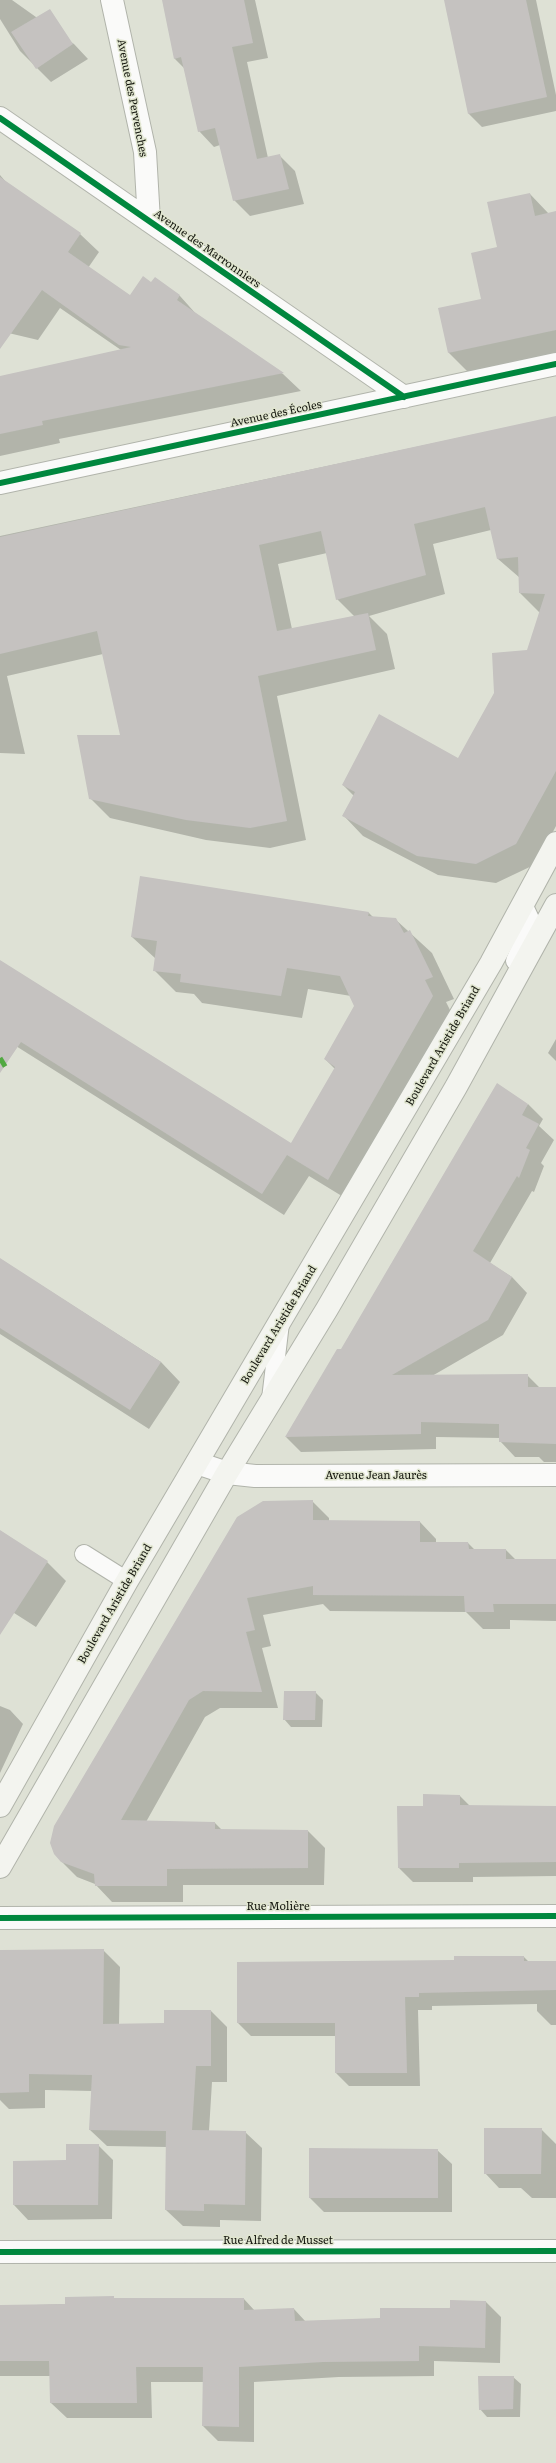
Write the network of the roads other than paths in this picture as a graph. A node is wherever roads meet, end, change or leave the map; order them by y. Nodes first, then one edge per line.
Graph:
1 (112, 0) edge
2 (0, 118) edge
3 (149, 221) junction
4 (556, 364) edge
5 (404, 397) junction
6 (0, 483) edge
7 (556, 844) edge
8 (523, 904) junction
9 (556, 905) edge
10 (456, 1087) junction
11 (281, 1322) junction
12 (271, 1400) junction
13 (197, 1463) junction
14 (227, 1473) junction
15 (556, 1475) edge
16 (84, 1554) dead end
17 (127, 1581) junction
18 (0, 1806) edge
19 (0, 1867) edge
20 (556, 1916) edge
21 (0, 1918) edge
22 (556, 2251) edge
23 (0, 2252) edge

1 - 3 street, Avenue des Pervenches
2 - 3 street, Avenue des Marronniers
3 - 5 street, Avenue des Marronniers
4 - 5 street, Avenue des Écoles
5 - 6 street, Avenue des Écoles
7 - 8 main road, Boulevard Aristide Briand
8 - 10 lane
8 - 11 main road, Boulevard Aristide Briand
9 - 10 main road
10 - 12 main road
11 - 12 lane
11 - 13 main road, Boulevard Aristide Briand
12 - 14 main road
13 - 14 street, Avenue Jean Jaurès
13 - 17 main road, Boulevard Aristide Briand
14 - 15 street, Avenue Jean Jaurès
14 - 19 main road
16 - 17 lane
17 - 18 main road, Boulevard Aristide Briand
20 - 21 street, Rue Molière
22 - 23 street, Rue Alfred de Musset

